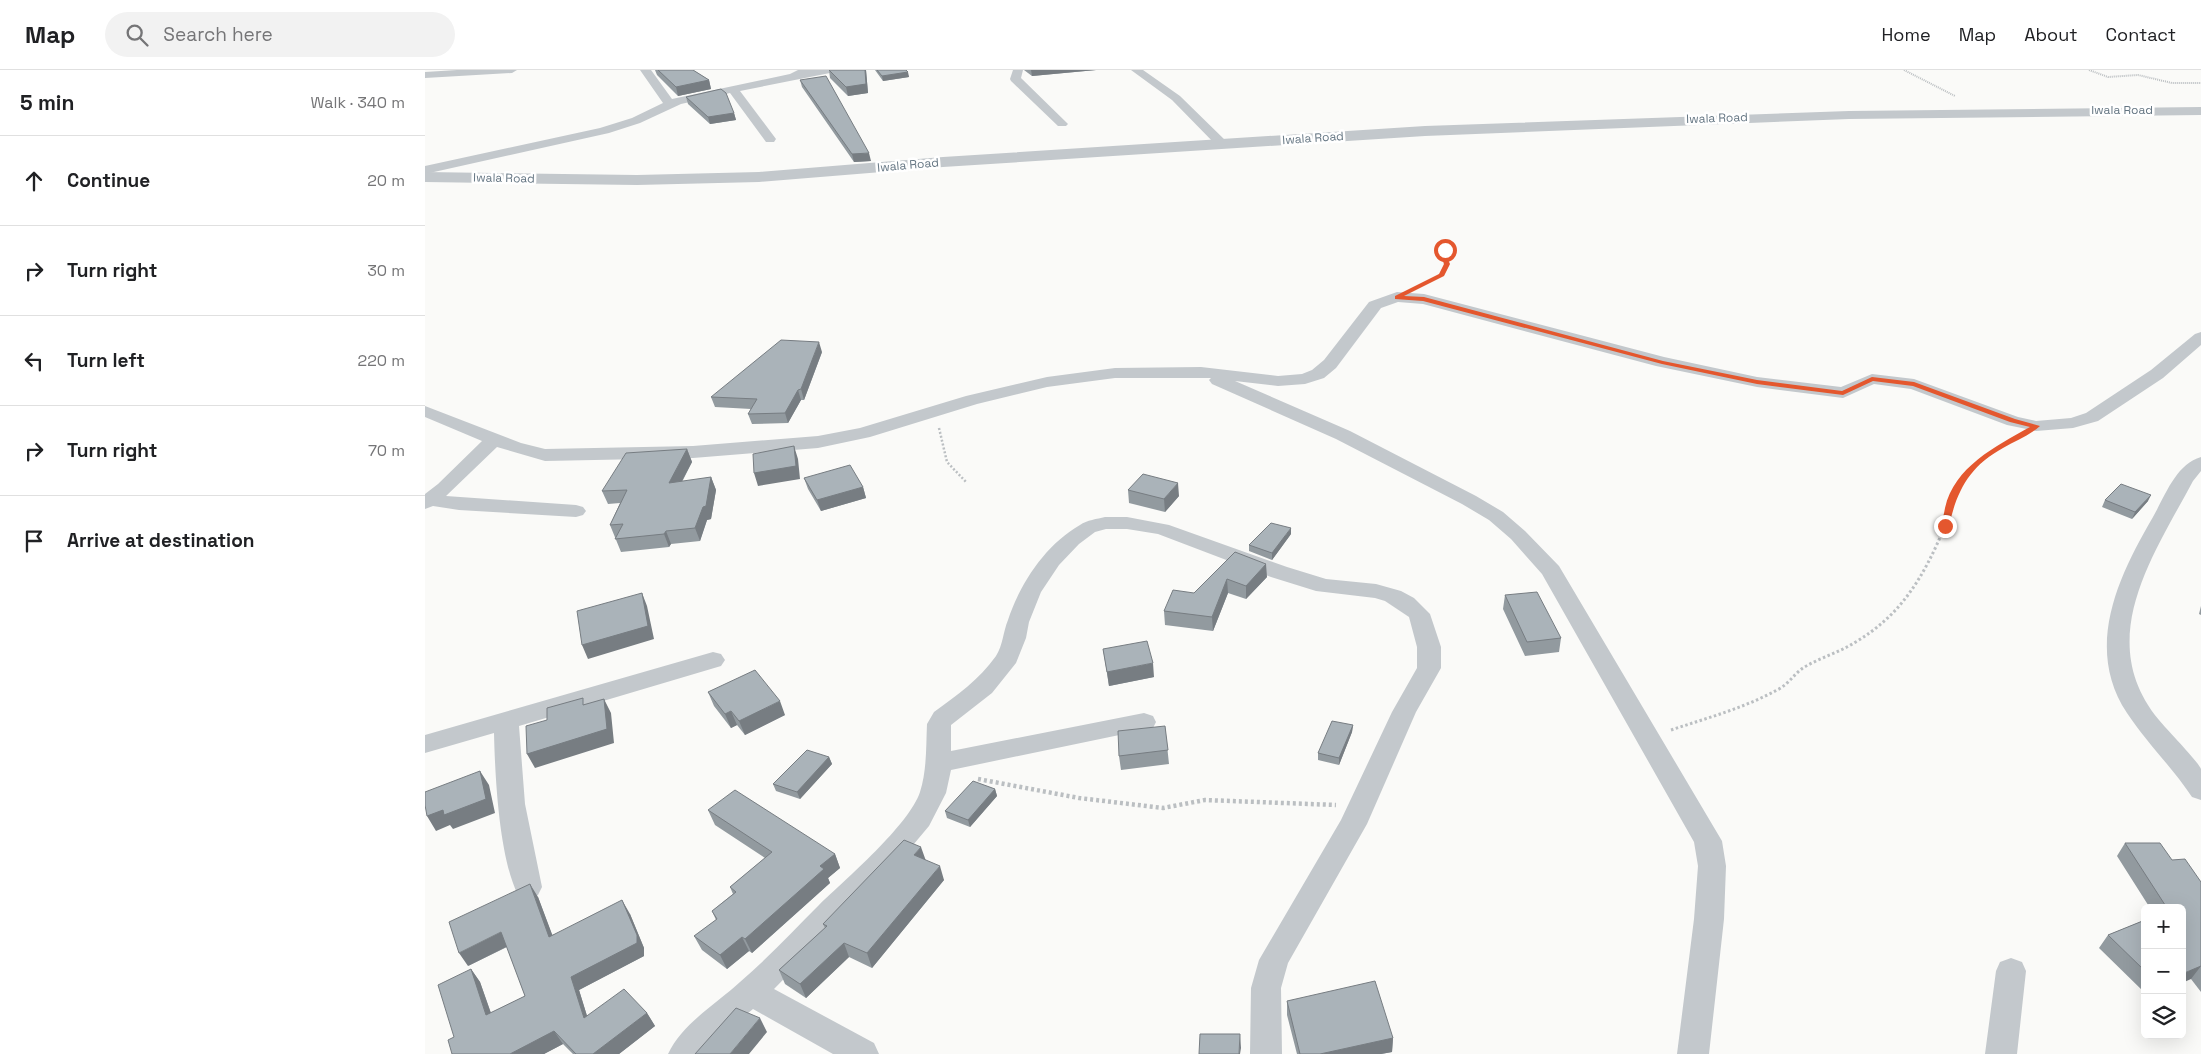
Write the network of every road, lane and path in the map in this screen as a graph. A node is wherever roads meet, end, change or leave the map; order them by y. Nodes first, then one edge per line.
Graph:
1 (512, 70) edge
2 (645, 70) edge
3 (807, 70) edge
4 (830, 70) edge
5 (1018, 70) edge
6 (1136, 70) edge
7 (1904, 70) edge
8 (2089, 70) edge
9 (425, 75) edge
10 (793, 76) junction
11 (2201, 83) edge
12 (733, 89) junction
13 (669, 104) junction
14 (2201, 111) edge
15 (1986, 112) junction
16 (1061, 124) dead end
17 (769, 139) dead end
18 (1221, 144) junction
19 (425, 170) edge
20 (425, 177) edge
21 (1449, 243) dead end
22 (1397, 297) junction
23 (2201, 337) edge
24 (1201, 372) junction
25 (425, 411) edge
26 (928, 413) junction
27 (2036, 426) junction
28 (494, 440) junction
29 (2201, 464) edge
30 (967, 483) dead end
31 (427, 501) edge
32 (576, 511) dead end
33 (713, 660) dead end
34 (506, 720) junction
35 (1145, 722) dead end
36 (1646, 737) junction
37 (425, 744) edge
38 (938, 766) junction
39 (2201, 790) edge
40 (1361, 806) junction
41 (528, 887) edge
42 (2011, 971) dead end
43 (751, 992) junction
44 (684, 1054) edge
45 (863, 1054) edge
46 (1266, 1054) edge
47 (1693, 1054) edge
48 (2001, 1054) edge

1 - 9 street
2 - 13 street
3 - 10 street
4 - 10 street
5 - 16 street
6 - 18 street
7 - 15 path
8 - 11 path
10 - 12 street
12 - 13 street
12 - 17 street
13 - 19 street
14 - 15 street, Iwala Road
15 - 18 street, Iwala Road
18 - 20 street, Iwala Road
21 - 22 path
22 - 24 street
22 - 27 street
23 - 27 street
24 - 26 street
24 - 36 street
25 - 28 street
26 - 28 street
26 - 30 path
27 - 36 path
28 - 31 street
29 - 39 street
31 - 32 street
33 - 34 street
34 - 37 street
34 - 41 street
35 - 38 street
36 - 47 street
38 - 40 path
38 - 40 street
38 - 43 street
40 - 46 street
42 - 48 street
43 - 44 street
43 - 45 street

